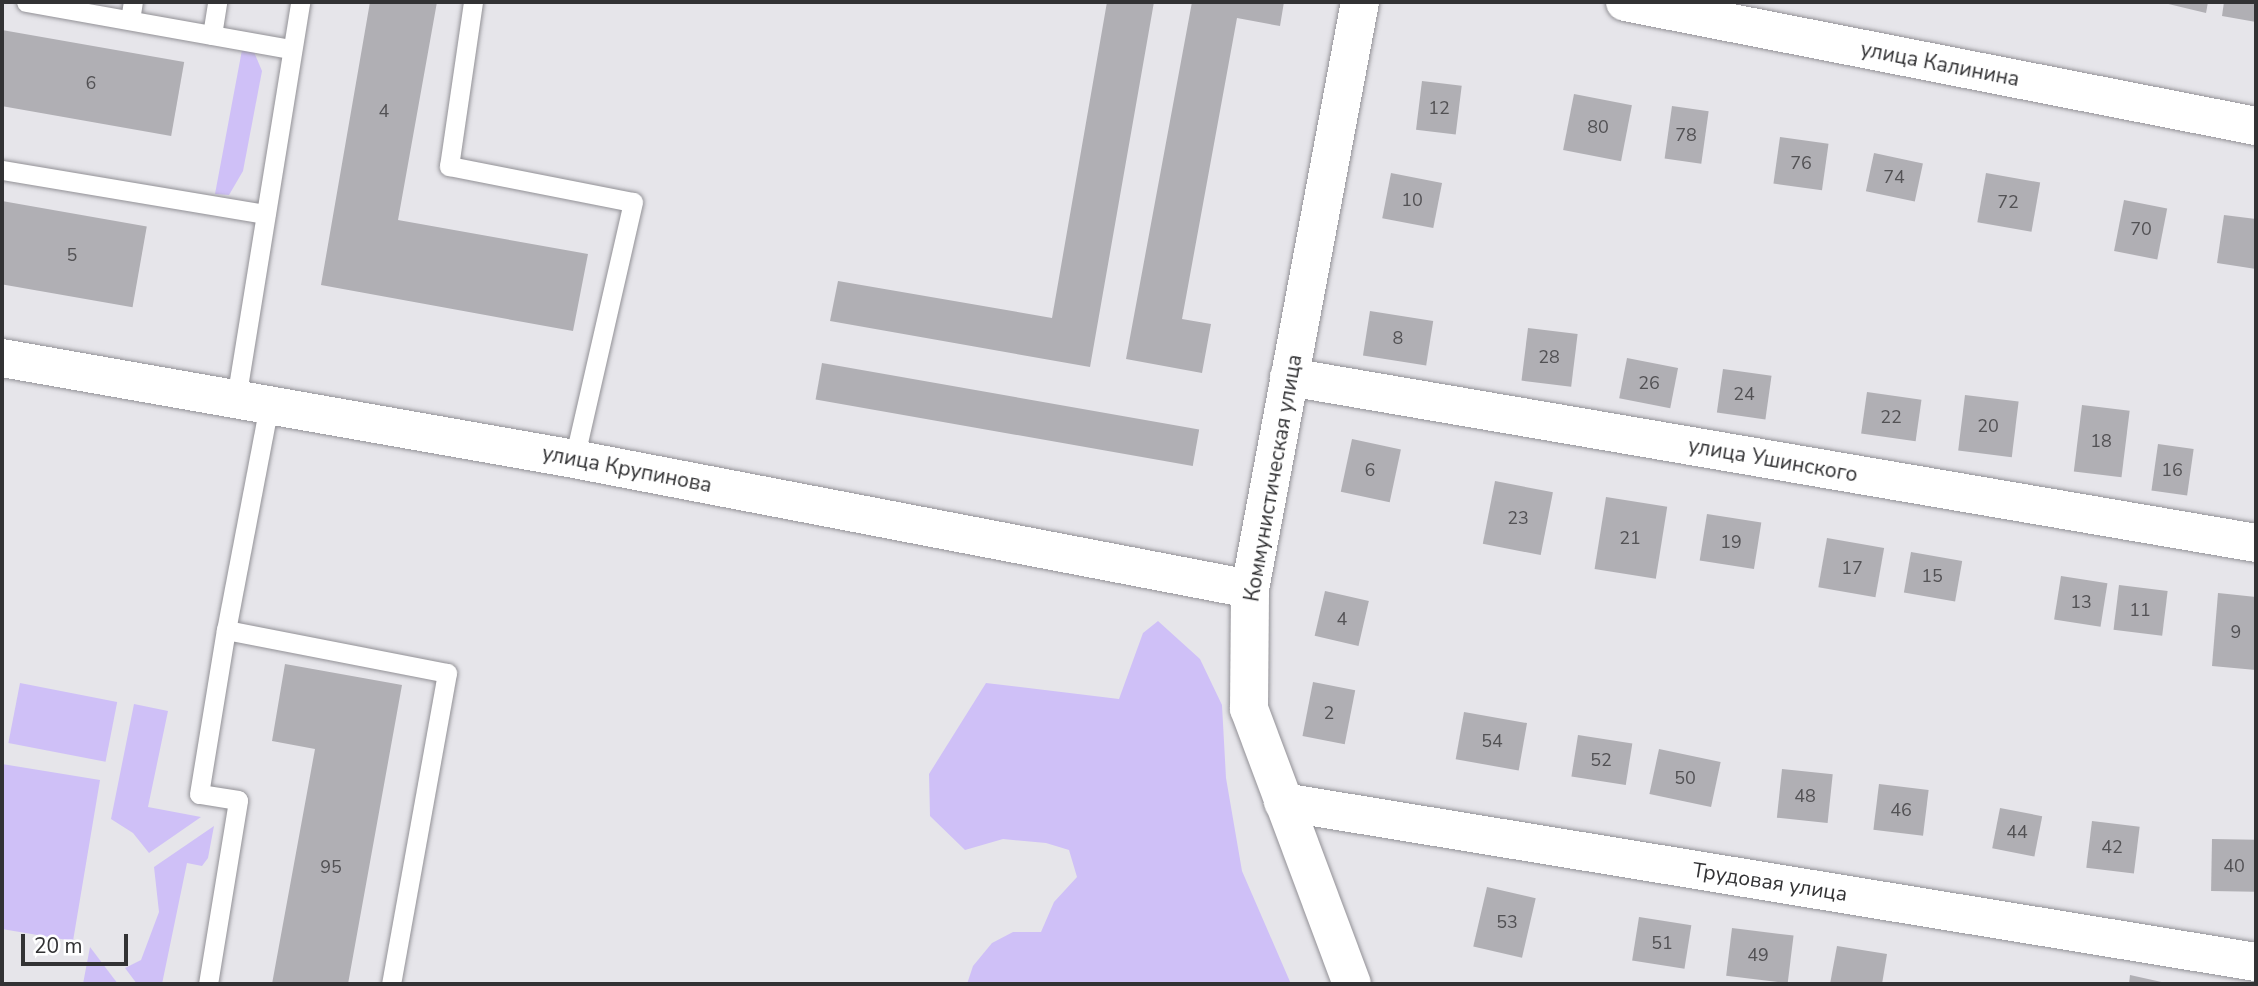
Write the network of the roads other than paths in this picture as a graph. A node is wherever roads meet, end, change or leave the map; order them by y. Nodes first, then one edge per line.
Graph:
1 (26, 2) edge
2 (217, 2) edge
3 (300, 2) edge
4 (473, 2) edge
5 (1360, 2) edge
6 (1625, 2) edge
7 (132, 11) edge
8 (212, 35) junction
9 (291, 49) junction
10 (2256, 126) edge
11 (2, 170) edge
12 (265, 214) junction
13 (2, 358) edge
14 (1289, 377) junction
15 (252, 402) junction
16 (575, 458) junction
17 (2256, 542) edge
18 (1250, 589) junction
19 (226, 630) junction
20 (1283, 802) junction
21 (2256, 962) edge
22 (208, 984) edge
23 (391, 984) edge
24 (1352, 984) edge

1 - 7 lane
2 - 8 lane
3 - 9 lane
4 - 16 lane
5 - 14 street, Коммунистическая улица
6 - 10 street, улица Калинина
7 - 8 lane
8 - 9 lane
9 - 12 lane
11 - 12 lane
12 - 15 lane
13 - 15 street, улица Крупинова
14 - 17 street, улица Ушинского
14 - 18 street, Коммунистическая улица
15 - 16 street, улица Крупинова
15 - 19 lane
16 - 18 street, улица Крупинова
18 - 20 street, Коммунистическая улица
19 - 22 lane
19 - 23 lane
20 - 21 street, Трудовая улица
20 - 24 street, Коммунистическая улица

